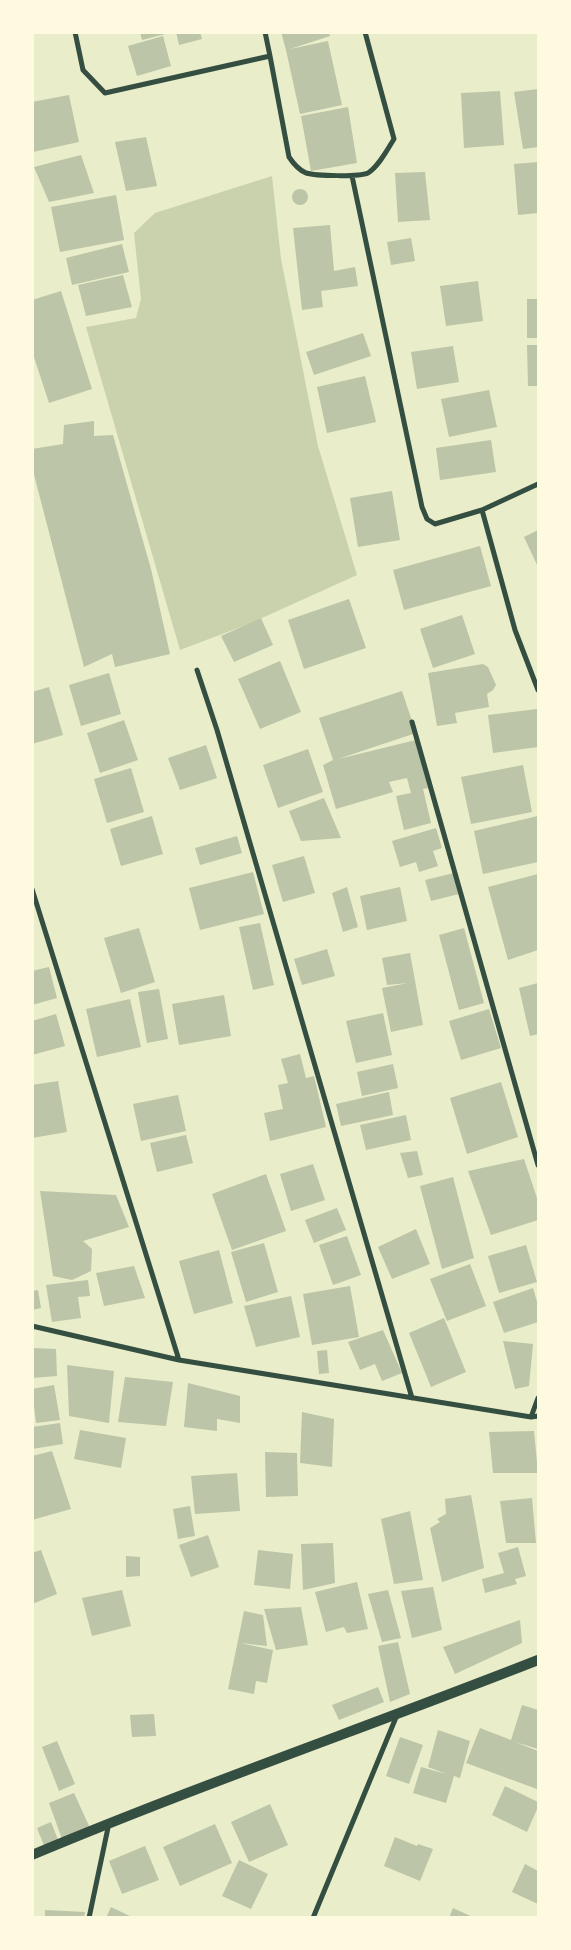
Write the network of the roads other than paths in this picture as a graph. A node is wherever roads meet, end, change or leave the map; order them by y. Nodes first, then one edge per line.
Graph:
1 (75, 32) edge
2 (265, 32) edge
3 (365, 32) edge
4 (270, 56) junction
5 (352, 176) junction
6 (538, 484) edge
7 (482, 510) junction
8 (197, 670) dead end
9 (538, 690) edge
10 (412, 722) dead end
11 (32, 889) edge
12 (538, 1164) edge
13 (32, 1326) edge
14 (179, 1360) junction
15 (412, 1398) junction
16 (538, 1398) edge
17 (538, 1416) edge
18 (532, 1417) junction
19 (538, 1660) edge
20 (398, 1715) junction
21 (109, 1823) junction
22 (32, 1855) edge
23 (89, 1918) edge
24 (313, 1918) edge

1 - 4 street
2 - 4 street
3 - 5 street
4 - 5 street
5 - 7 street
6 - 7 street
7 - 9 street
8 - 15 street
10 - 12 street
11 - 14 street
13 - 14 street
14 - 15 street
15 - 18 street
16 - 18 street
17 - 18 street
19 - 20 main road
20 - 21 main road
20 - 24 street
21 - 22 main road
21 - 23 street

